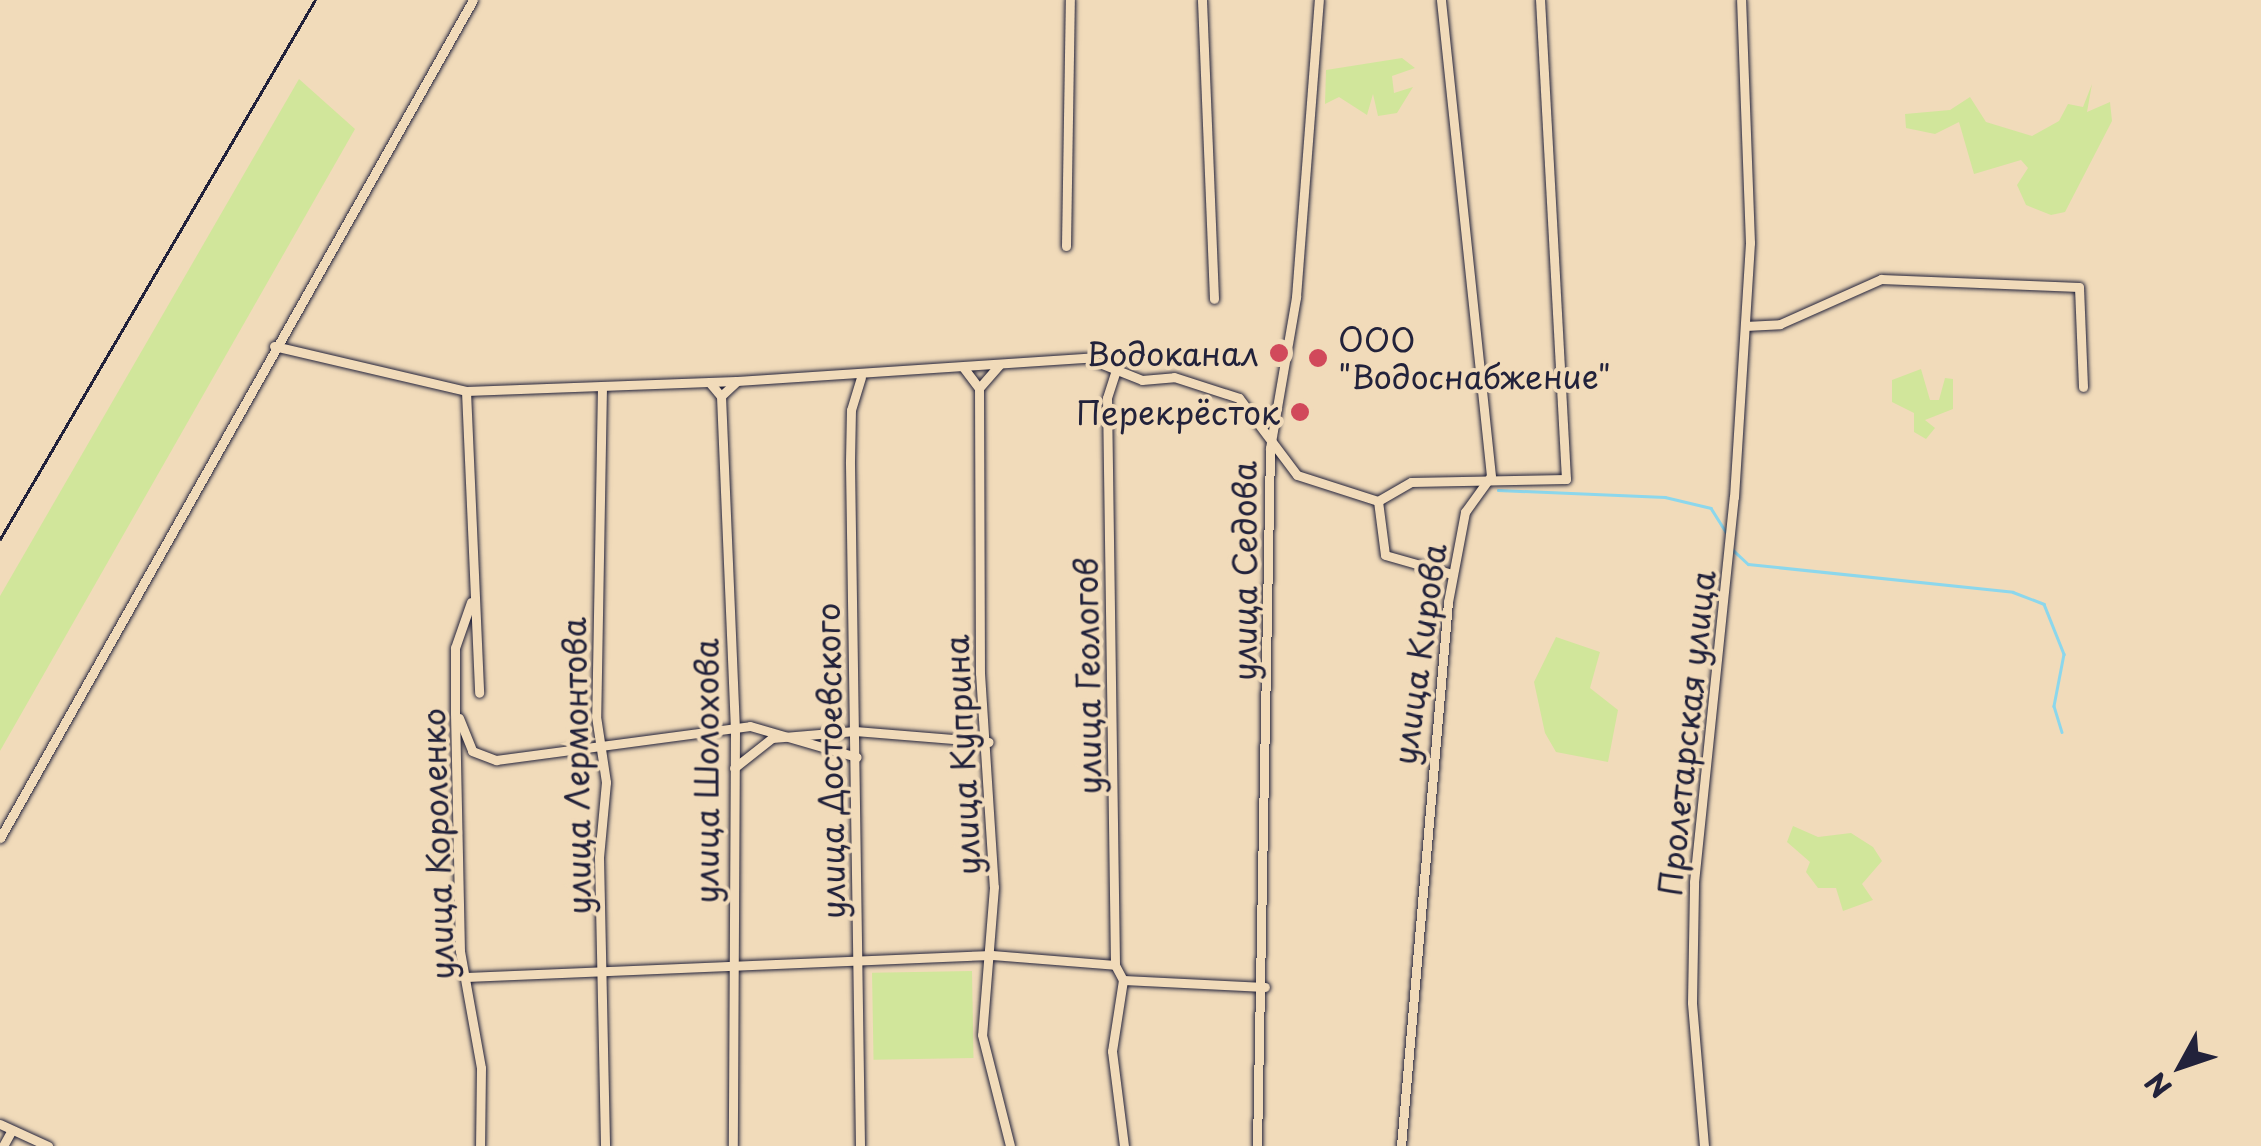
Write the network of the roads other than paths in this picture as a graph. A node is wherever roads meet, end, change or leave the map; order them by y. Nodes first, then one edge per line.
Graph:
1 (473, 0) edge
2 (1070, 0) edge
3 (1202, 0) edge
4 (1320, 0) edge
5 (1442, 0) edge
6 (1540, 0) edge
7 (1741, 0) edge
8 (1066, 246) dead end
9 (1214, 299) dead end
10 (1745, 326) junction
11 (274, 346) junction
12 (1000, 364) junction
13 (963, 367) junction
14 (1116, 370) junction
15 (862, 378) junction
16 (737, 381) junction
17 (710, 383) junction
18 (602, 386) junction
19 (2083, 387) dead end
20 (979, 388) junction
21 (466, 391) junction
22 (722, 396) junction
23 (1272, 420) junction
24 (1260, 425) junction
25 (1270, 448) junction
26 (1491, 476) junction
27 (1378, 501) junction
28 (1452, 574) junction
29 (471, 602) junction
30 (456, 690) junction
31 (478, 693) dead end
32 (735, 730) junction
33 (855, 731) junction
34 (797, 736) junction
35 (989, 742) junction
36 (600, 745) junction
37 (856, 757) junction
38 (734, 768) junction
39 (0, 838) edge
40 (992, 955) junction
41 (858, 964) junction
42 (1114, 965) junction
43 (734, 966) junction
44 (602, 969) junction
45 (466, 977) junction
46 (1123, 980) junction
47 (1265, 987) junction
48 (0, 1124) edge
49 (12, 1130) junction
50 (3, 1146) edge
51 (48, 1146) edge
52 (480, 1146) edge
53 (605, 1146) edge
54 (732, 1146) edge
55 (860, 1146) edge
56 (1010, 1146) edge
57 (1124, 1146) edge
58 (1257, 1146) edge
59 (1402, 1146) edge
60 (1704, 1146) edge

1 - 11 street
2 - 8 street
3 - 9 street
4 - 23 street, улица Седова
5 - 26 street
6 - 26 street
7 - 10 street, Пролетарская улица
10 - 19 street
10 - 60 street, Пролетарская улица
11 - 21 street
11 - 39 street
12 - 13 street
12 - 14 street
12 - 20 street
13 - 15 street
13 - 20 street
14 - 24 street
14 - 42 street, улица Геологов
15 - 16 street
15 - 33 street, улица Достоевского
16 - 17 street
16 - 22 street
17 - 18 street
17 - 22 street
18 - 21 street
18 - 36 street, улица Лермонтова
20 - 35 street, улица Куприна
21 - 29 street, улица Короленко
22 - 32 street, улица Шолохова
23 - 24 street
23 - 25 street, улица Седова
24 - 25 street
25 - 27 street
25 - 47 street, улица Седова
26 - 27 street
26 - 28 street, улица Кирова
27 - 28 street
28 - 59 street, улица Кирова
29 - 30 street, улица Короленко
29 - 31 street, улица Короленко
30 - 36 street
30 - 45 street, улица Короленко
32 - 34 street
32 - 36 street
32 - 38 street, улица Шолохова
33 - 34 street
33 - 35 street
33 - 37 street, улица Достоевского
34 - 37 street
34 - 38 street
35 - 40 street, улица Куприна
36 - 44 street, улица Лермонтова
37 - 41 street, улица Достоевского
38 - 43 street, улица Шолохова
40 - 41 street
40 - 42 street
40 - 56 street, улица Куприна
41 - 43 street
41 - 55 street, улица Достоевского
42 - 46 street
43 - 44 street
43 - 54 street, улица Шолохова
44 - 45 street
44 - 53 street, улица Лермонтова
45 - 52 street, улица Короленко
46 - 47 street
46 - 57 street
47 - 58 street, улица Седова
48 - 49 street
49 - 50 street
49 - 51 street

